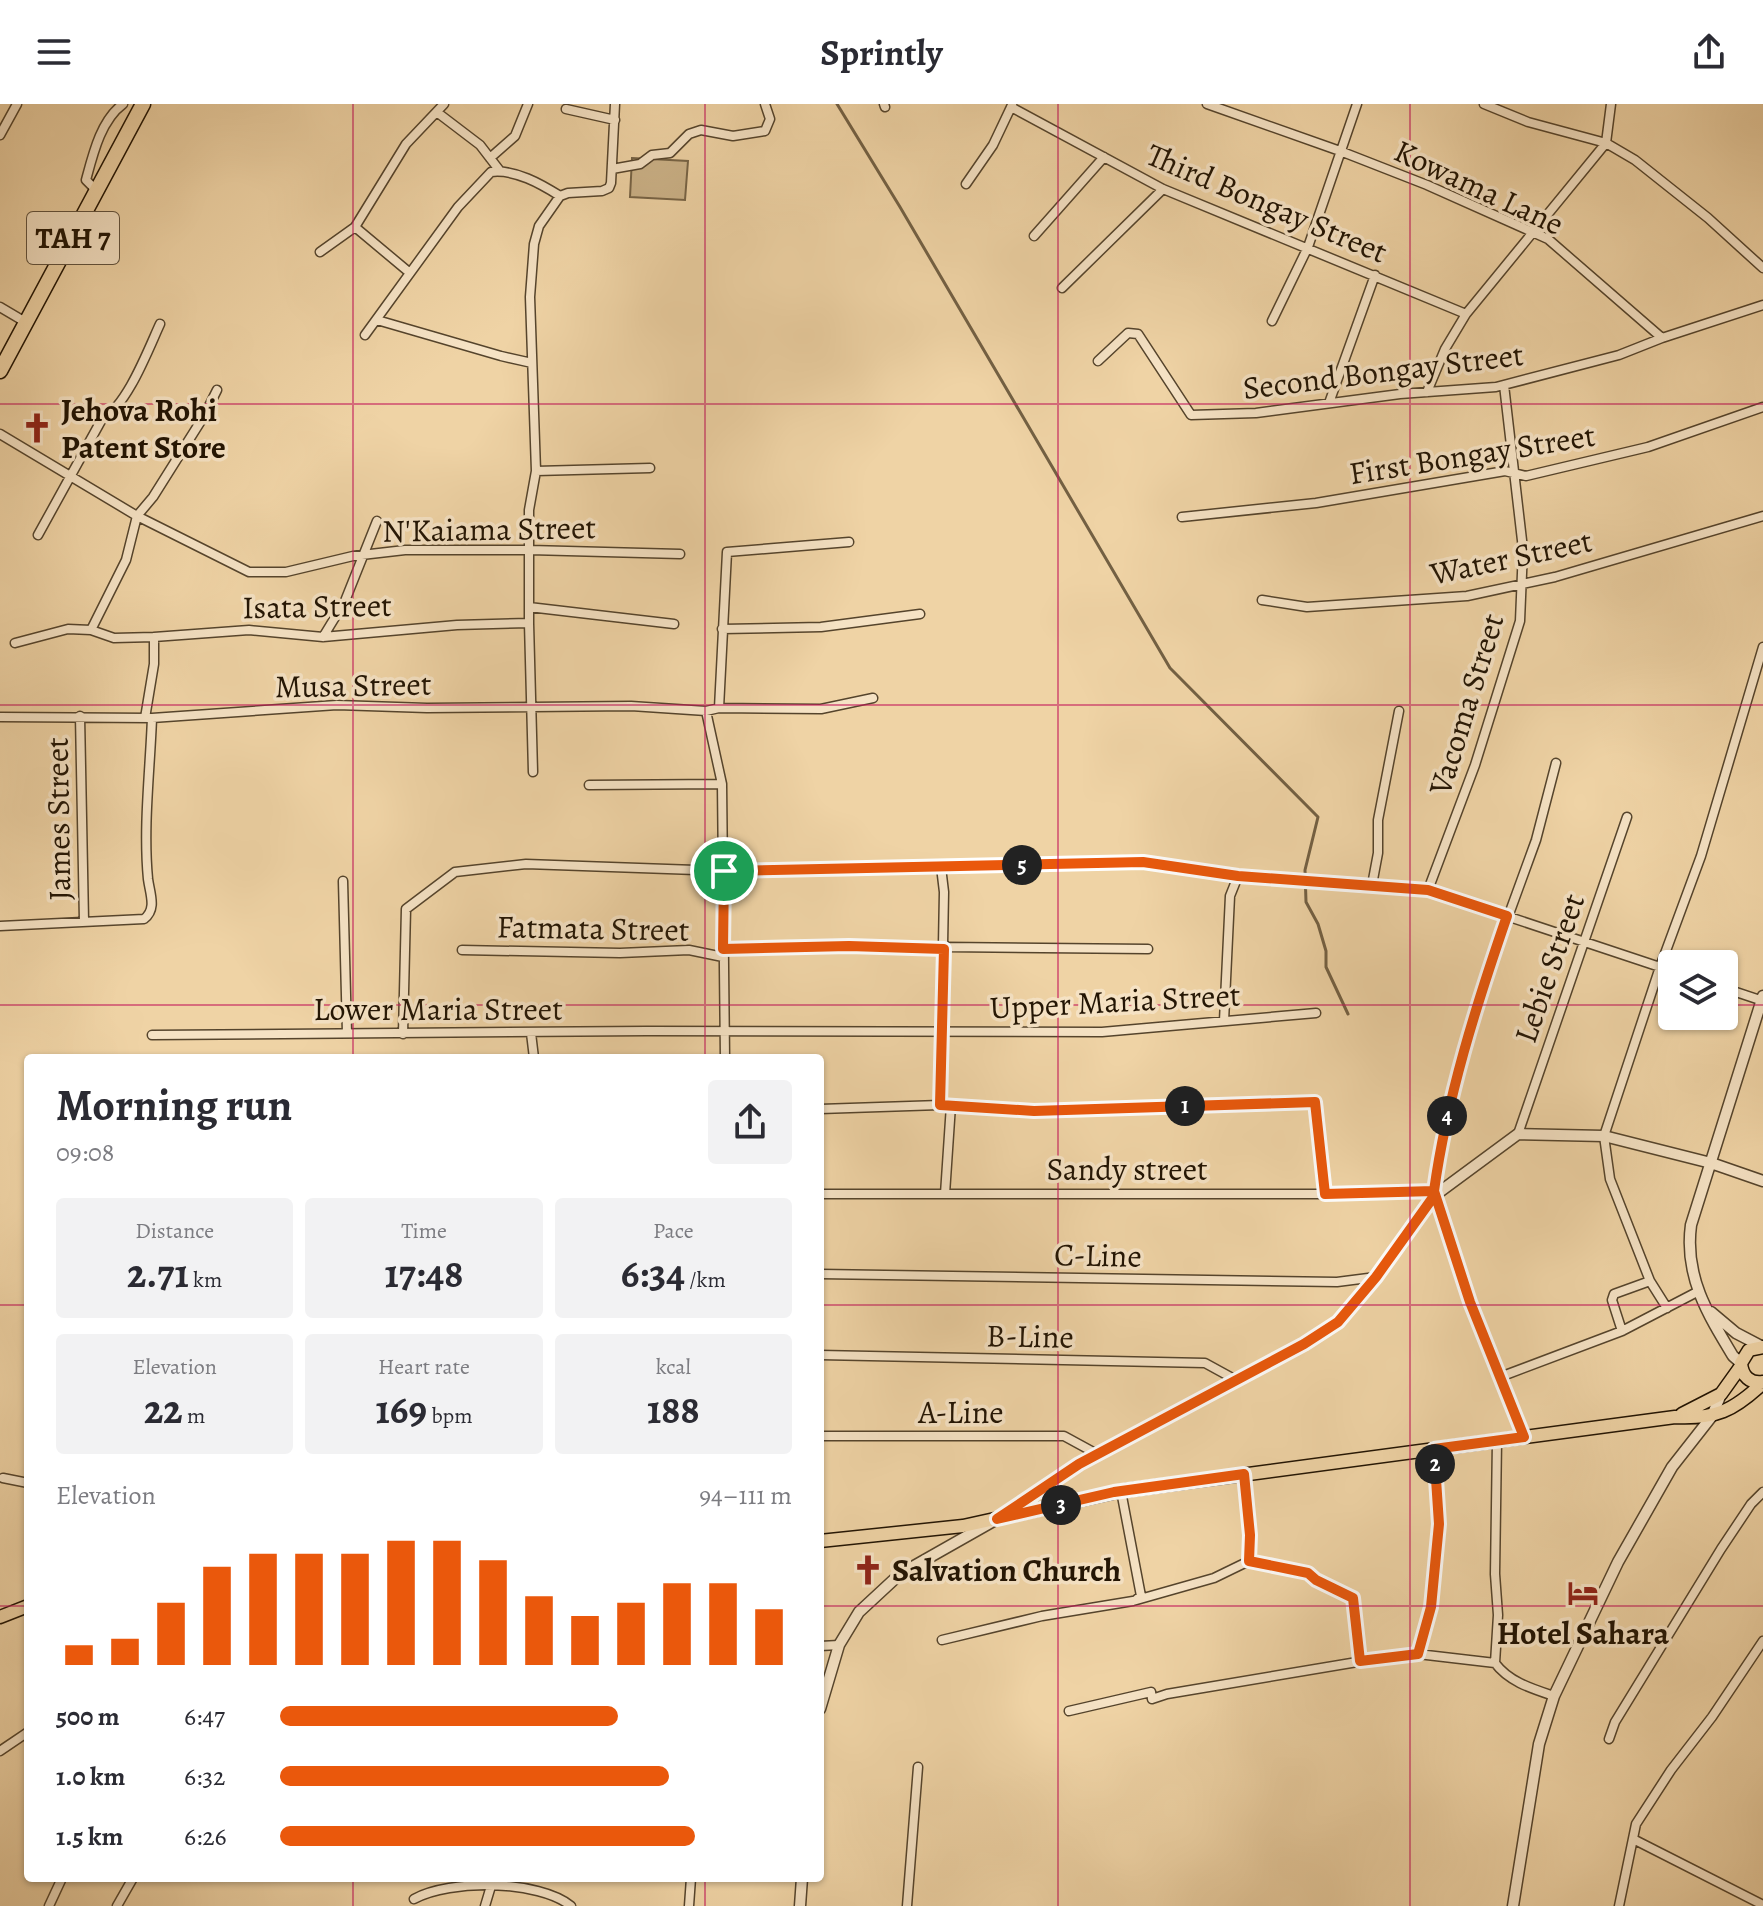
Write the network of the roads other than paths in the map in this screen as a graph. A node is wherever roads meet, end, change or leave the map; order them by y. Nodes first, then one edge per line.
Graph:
1 (17, 104) edge
2 (444, 104) edge
3 (528, 104) edge
4 (615, 104) edge
5 (1207, 104) edge
6 (1357, 104) edge
7 (1484, 104) edge
8 (1611, 104) edge
9 (768, 105) edge
10 (1011, 105) edge
11 (134, 106) edge
12 (566, 109) dead end
13 (438, 113) junction
14 (615, 120) junction
15 (0, 135) edge
16 (1606, 143) junction
17 (1340, 151) junction
18 (1104, 157) junction
19 (490, 158) junction
20 (612, 169) junction
21 (500, 171) junction
22 (966, 184) dead end
23 (1163, 189) junction
24 (97, 191) junction
25 (560, 196) junction
26 (355, 227) junction
27 (1533, 231) junction
28 (1034, 236) dead end
29 (1308, 247) junction
30 (320, 252) dead end
31 (1763, 268) edge
32 (410, 273) junction
33 (1375, 275) junction
34 (1062, 288) dead end
35 (1763, 305) edge
36 (0, 307) edge
37 (1466, 314) junction
38 (377, 320) junction
39 (1272, 321) dead end
40 (27, 323) junction
41 (160, 324) dead end
42 (365, 335) dead end
43 (1662, 338) junction
44 (1098, 361) dead end
45 (532, 363) junction
46 (0, 371) edge
47 (1504, 385) junction
48 (217, 390) dead end
49 (1427, 392) junction
50 (1329, 403) junction
51 (1763, 407) edge
52 (0, 434) edge
53 (650, 468) dead end
54 (536, 471) junction
55 (1515, 473) junction
56 (71, 476) junction
57 (137, 516) junction
58 (1763, 516) edge
59 (1182, 517) dead end
60 (377, 521) dead end
61 (38, 535) dead end
62 (849, 542) dead end
63 (530, 550) junction
64 (680, 554) dead end
65 (362, 555) junction
66 (1522, 586) junction
67 (1262, 600) dead end
68 (529, 607) junction
69 (920, 614) dead end
70 (529, 623) junction
71 (674, 624) dead end
72 (722, 629) junction
73 (91, 630) junction
74 (154, 637) junction
75 (323, 637) junction
76 (15, 643) dead end
77 (1763, 647) edge
78 (873, 698) dead end
79 (531, 707) junction
80 (719, 708) junction
81 (706, 711) junction
82 (1399, 711) dead end
83 (80, 716) junction
84 (0, 717) edge
85 (148, 718) junction
86 (1556, 763) dead end
87 (533, 772) dead end
88 (722, 784) junction
89 (589, 785) dead end
90 (1627, 817) dead end
91 (941, 867) junction
92 (724, 871) junction
93 (1238, 876) junction
94 (343, 881) dead end
95 (1372, 885) junction
96 (1428, 890) junction
97 (1507, 916) junction
98 (84, 921) junction
99 (0, 926) edge
100 (1583, 941) junction
101 (944, 949) junction
102 (1148, 949) dead end
103 (462, 950) dead end
104 (1666, 950) edge
105 (723, 953) junction
106 (1658, 966) edge
107 (1658, 973) edge
108 (1738, 992) edge
109 (1763, 999) edge
110 (1316, 1013) dead end
111 (1224, 1021) junction
112 (347, 1033) junction
113 (531, 1033) junction
114 (724, 1033) junction
115 (942, 1033) junction
116 (403, 1034) junction
117 (152, 1035) dead end
118 (533, 1054) edge
119 (725, 1054) edge
120 (940, 1105) junction
121 (951, 1105) junction
122 (824, 1109) edge
123 (1518, 1134) junction
124 (1604, 1136) junction
125 (1711, 1163) junction
126 (1763, 1181) edge
127 (1434, 1193) junction
128 (824, 1194) edge
129 (945, 1194) junction
130 (1325, 1194) junction
131 (824, 1274) edge
132 (1376, 1277) junction
133 (1650, 1281) junction
134 (1697, 1292) junction
135 (1667, 1308) junction
136 (1706, 1308) junction
137 (1622, 1331) junction
138 (1762, 1346) edge
139 (824, 1355) edge
140 (1741, 1365) junction
141 (1500, 1377) junction
142 (1236, 1380) junction
143 (1763, 1383) edge
144 (1721, 1394) junction
145 (1712, 1416) junction
146 (1675, 1417) junction
147 (824, 1436) edge
148 (1524, 1437) junction
149 (1497, 1441) junction
150 (1434, 1449) junction
151 (1097, 1454) junction
152 (1244, 1474) junction
153 (3, 1478) dead end
154 (24, 1482) edge
155 (1121, 1491) junction
156 (1763, 1492) edge
157 (997, 1519) junction
158 (824, 1541) edge
159 (1249, 1561) junction
160 (1133, 1601) junction
161 (24, 1608) edge
162 (0, 1617) edge
163 (942, 1640) dead end
164 (1763, 1641) edge
165 (839, 1645) junction
166 (824, 1646) edge
167 (1418, 1654) junction
168 (1360, 1661) junction
169 (1495, 1663) junction
170 (824, 1696) edge
171 (1554, 1696) junction
172 (1069, 1711) dead end
173 (24, 1735) edge
174 (1609, 1739) dead end
175 (0, 1751) edge
176 (918, 1767) dead end
177 (1633, 1839) junction
178 (60, 1882) edge
179 (131, 1882) edge
180 (691, 1882) edge
181 (802, 1882) edge
182 (491, 1886) junction
183 (414, 1899) dead end
184 (1763, 1905) edge
185 (49, 1906) edge
186 (117, 1906) edge
187 (485, 1906) edge
188 (571, 1906) edge
189 (689, 1906) edge
190 (800, 1906) edge
191 (907, 1906) edge
192 (1513, 1906) edge
193 (1619, 1906) edge

1 - 15 street
2 - 13 street
3 - 19 street
4 - 14 street
5 - 17 street, Kowama Lane
6 - 17 street
7 - 16 street
8 - 16 street
9 - 20 street
10 - 18 street, Third Bongay Street
10 - 22 street
11 - 24 highway, TAH 7
11 - 24 street
12 - 14 street
13 - 19 street
13 - 26 street
14 - 20 street
16 - 27 street
16 - 31 street
17 - 27 street, Kowama Lane
17 - 29 street
18 - 23 street, Third Bongay Street
18 - 28 street
19 - 21 street
20 - 25 street
21 - 25 street
21 - 32 street
23 - 29 street, Third Bongay Street
23 - 34 street
24 - 40 highway, TAH 7
25 - 45 street
26 - 30 street
26 - 32 street
27 - 37 street
27 - 43 street, Kowama Lane
29 - 33 street, Third Bongay Street
29 - 39 street
32 - 38 street
33 - 37 street, Third Bongay Street
33 - 50 street
35 - 43 street, Second Bongay Street
36 - 40 street
37 - 49 street
38 - 42 street
38 - 45 street
40 - 46 highway, TAH 7
41 - 56 street
43 - 47 street, Second Bongay Street
44 - 50 street, Second Bongay Street
45 - 54 street
47 - 49 street, Second Bongay Street
47 - 55 street, Vacoma Street
48 - 57 street
49 - 50 street, Second Bongay Street
51 - 55 street, First Bongay Street
52 - 56 street, N'Kaiama Street
53 - 54 street
54 - 63 street
55 - 59 street, First Bongay Street
55 - 66 street, Vacoma Street
56 - 57 street, N'Kaiama Street
56 - 61 street
57 - 65 street, N'Kaiama Street
57 - 73 street
58 - 66 street, Water Street
60 - 65 street
62 - 72 street
63 - 64 street, N'Kaiama Street
63 - 65 street, N'Kaiama Street
63 - 68 street
65 - 75 street
66 - 67 street, Water Street
66 - 96 street, Vacoma Street
68 - 70 street
68 - 71 street
69 - 72 street
70 - 75 street, Isata Street
70 - 79 street
72 - 80 street
73 - 74 street, Isata Street
73 - 76 street, Isata Street
74 - 75 street, Isata Street
74 - 85 street
77 - 104 street
78 - 80 street, Musa Street
79 - 81 street, Musa Street
79 - 85 street, Musa Street
79 - 87 street
80 - 81 street, Musa Street
81 - 88 street
82 - 95 street
83 - 84 street, Musa Street
83 - 85 street, Musa Street
83 - 98 street, James Street
85 - 98 street
86 - 97 street
88 - 89 street
88 - 92 street
90 - 100 street, Lebie Street
91 - 92 street, Fatmata Street
91 - 93 street, Fatmata Street
91 - 101 street
92 - 105 street
92 - 116 street, Fatmata Street
93 - 95 street, Fatmata Street
93 - 111 street
94 - 112 street
95 - 96 street, Fatmata Street
96 - 97 street, Fatmata Street
97 - 100 street, Fatmata Street
97 - 127 street
98 - 99 street
100 - 106 street, Fatmata Street
100 - 123 street, Lebie Street
101 - 102 street, Fatmata Street
101 - 105 street, Fatmata Street
101 - 115 street
103 - 105 street, Fatmata Street
105 - 114 street
107 - 124 street
108 - 109 street
109 - 125 street
110 - 111 street, Upper Maria Street
111 - 115 street, Upper Maria Street
112 - 116 street, Lower Maria Street
112 - 117 street, Lower Maria Street
113 - 114 street, Lower Maria Street
113 - 116 street, Lower Maria Street
113 - 118 street
114 - 115 street, Upper Maria Street
114 - 119 street
115 - 120 street
120 - 121 street
120 - 122 street
121 - 129 street
121 - 130 street
123 - 124 street
123 - 127 street
124 - 125 street
124 - 133 street
125 - 126 street
125 - 134 street
127 - 130 street, Sandy street
127 - 132 street
127 - 141 street
128 - 129 street, Sandy street
129 - 130 street, Sandy street
131 - 132 street, C-Line
132 - 142 street
133 - 135 street
133 - 137 street
134 - 135 street
134 - 136 street
135 - 137 street
136 - 138 street
136 - 140 street
137 - 141 street
138 - 140 main road
139 - 142 street, B-Line
140 - 143 main road
140 - 144 main road
141 - 148 street
142 - 151 street
143 - 145 main road
144 - 145 street
144 - 146 main road
145 - 146 main road
145 - 171 street
146 - 148 main road
147 - 151 street, A-Line
148 - 149 main road
149 - 150 main road
149 - 169 street
150 - 152 main road
150 - 167 street
151 - 157 street
152 - 155 main road
152 - 159 street
153 - 154 street
155 - 157 main road
155 - 160 street
156 - 174 street
157 - 158 main road
157 - 165 street
159 - 160 street
159 - 168 street
160 - 163 street
161 - 162 main road
164 - 177 street
165 - 166 street
165 - 170 street
167 - 168 street
167 - 169 street
168 - 172 street
169 - 171 street
171 - 192 street
173 - 175 street
176 - 191 street
177 - 184 street
177 - 193 street
178 - 185 street
179 - 186 street
180 - 189 street
181 - 190 street
182 - 183 street
182 - 187 street
182 - 188 street

